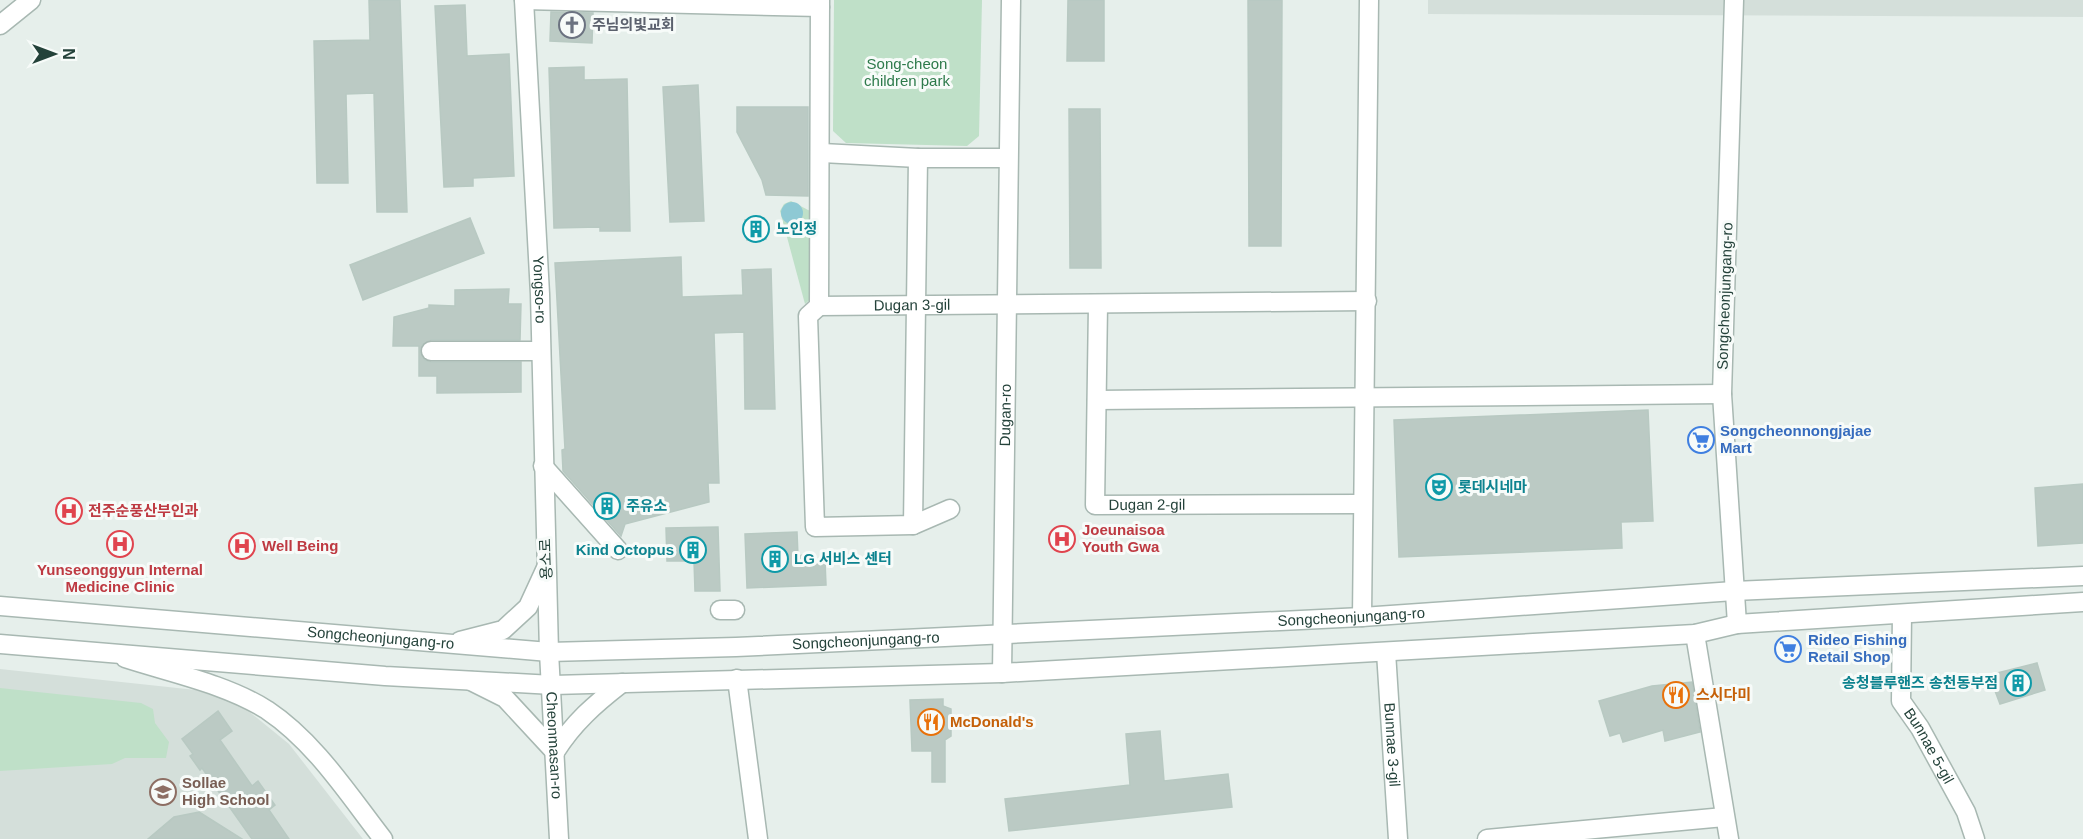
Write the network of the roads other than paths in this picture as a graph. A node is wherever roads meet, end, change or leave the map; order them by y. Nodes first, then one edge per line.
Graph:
1 (31, 0) edge
2 (524, 0) edge
3 (1011, 0) edge
4 (1369, 0) edge
5 (1734, 0) edge
6 (820, 3) edge
7 (0, 25) edge
8 (822, 153) junction
9 (918, 158) junction
10 (1008, 158) junction
11 (1367, 301) junction
12 (1006, 305) junction
13 (1098, 305) junction
14 (819, 306) junction
15 (915, 306) junction
16 (431, 351) dead end
17 (541, 351) junction
18 (1722, 394) junction
19 (1364, 399) junction
20 (1097, 400) junction
21 (543, 465) junction
22 (1362, 504) junction
23 (950, 509) dead end
24 (913, 525) junction
25 (618, 550) dead end
26 (546, 568) junction
27 (2083, 576) edge
28 (1734, 591) junction
29 (2083, 602) edge
30 (0, 606) edge
31 (1902, 614) junction
32 (1362, 618) junction
33 (1737, 624) junction
34 (1695, 634) junction
35 (1001, 635) junction
36 (0, 644) edge
37 (446, 644) junction
38 (549, 652) junction
39 (1386, 652) junction
40 (115, 654) junction
41 (1002, 673) junction
42 (737, 679) junction
43 (471, 681) junction
44 (622, 683) junction
45 (553, 685) junction
46 (555, 752) junction
47 (1724, 817) junction
48 (1577, 835) edge
49 (382, 839) edge
50 (559, 839) edge
51 (758, 839) edge
52 (1398, 839) edge
53 (1487, 839) edge
54 (1729, 839) edge
55 (1975, 839) edge

1 - 7 street
2 - 6 street, Yongso-ro
2 - 17 street, Yongso-ro
3 - 10 street, Dugan-ro
4 - 11 street
5 - 18 street, Songcheonjungang-ro
6 - 8 street
8 - 9 street
8 - 14 street
9 - 10 street
9 - 15 street
10 - 12 street, Dugan-ro
11 - 13 street, Dugan 3-gil
11 - 19 street
12 - 13 street, Dugan 3-gil
12 - 15 street, Dugan 3-gil
12 - 35 street, Dugan-ro
13 - 20 street, Dugan 2-gil
14 - 15 street, Dugan 3-gil
14 - 24 street
15 - 24 street
16 - 17 street
17 - 21 street, Yongso-ro
18 - 19 street
18 - 28 street, Songcheonjungang-ro
19 - 20 street
19 - 22 street
20 - 22 street, Dugan 2-gil
21 - 25 street
21 - 26 street, 용소로
22 - 32 street
23 - 24 street
26 - 37 street
26 - 38 street, 용소로
27 - 28 street, Songcheonjungang-ro
28 - 32 street, Songcheonjungang-ro
28 - 33 street, Songcheonjungang-ro
29 - 31 street
30 - 37 street, Songcheonjungang-ro
31 - 33 street
31 - 55 street, Bunnae 5-gil
32 - 35 street, Songcheonjungang-ro
33 - 34 street
34 - 39 street
34 - 47 street
35 - 38 street, Songcheonjungang-ro
35 - 41 street, Dugan-ro
36 - 40 street
37 - 38 street, Songcheonjungang-ro
38 - 45 street, Cheonmasan-ro
39 - 41 street
39 - 52 street, Bunnae 3-gil
40 - 43 street
40 - 49 street
41 - 42 street
42 - 44 street
42 - 51 street
43 - 45 street
43 - 46 street
44 - 45 street
44 - 46 street
45 - 46 street, Cheonmasan-ro
46 - 50 street, Cheonmasan-ro
47 - 48 street
47 - 54 street
48 - 53 street

